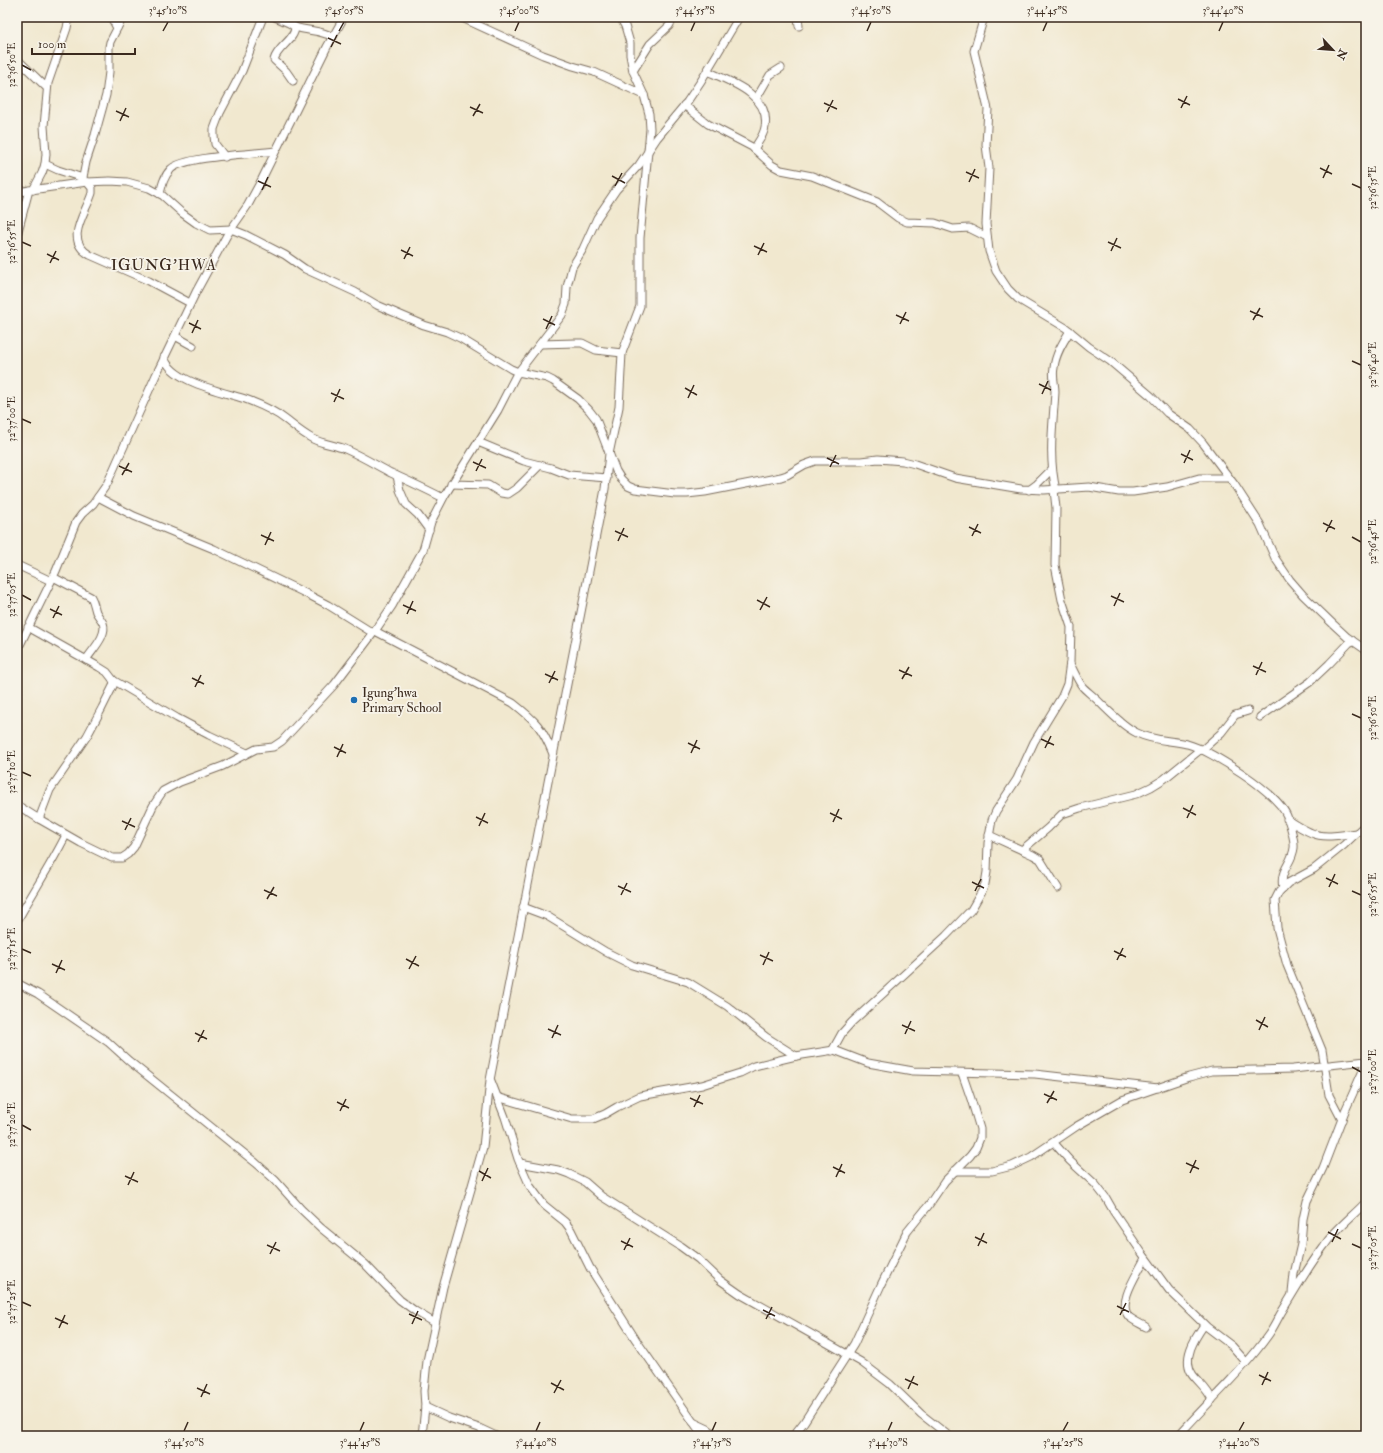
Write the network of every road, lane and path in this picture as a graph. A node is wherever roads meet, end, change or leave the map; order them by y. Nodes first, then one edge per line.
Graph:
1 (69, 17) edge
2 (111, 17) edge
3 (123, 17) edge
4 (263, 17) edge
5 (275, 17) edge
6 (344, 17) edge
7 (460, 17) edge
8 (620, 17) edge
9 (674, 17) edge
10 (739, 17) edge
11 (798, 17) edge
12 (984, 17) edge
13 (799, 26) dead end
14 (295, 27) junction
15 (117, 28) junction
16 (333, 36) junction
17 (17, 59) edge
18 (781, 68) dead end
19 (633, 71) junction
20 (707, 71) junction
21 (293, 82) dead end
22 (47, 88) junction
23 (644, 95) junction
24 (756, 99) junction
25 (684, 105) junction
26 (754, 149) junction
27 (275, 151) junction
28 (224, 156) junction
29 (646, 156) junction
30 (45, 164) junction
31 (84, 181) junction
32 (31, 190) junction
33 (17, 192) edge
34 (160, 194) junction
35 (232, 229) junction
36 (17, 235) edge
37 (987, 237) junction
38 (190, 303) junction
39 (1070, 331) junction
40 (174, 336) junction
41 (540, 344) junction
42 (193, 346) dead end
43 (622, 353) junction
44 (164, 357) junction
45 (518, 372) junction
46 (478, 442) junction
47 (609, 454) junction
48 (540, 465) junction
49 (1052, 469) junction
50 (397, 476) junction
51 (607, 478) junction
52 (1229, 478) junction
53 (451, 484) junction
54 (1029, 490) junction
55 (1055, 490) junction
56 (98, 497) junction
57 (443, 498) junction
58 (429, 530) junction
59 (17, 565) edge
60 (52, 579) junction
61 (28, 627) junction
62 (374, 632) junction
63 (1352, 640) junction
64 (1366, 650) edge
65 (17, 651) edge
66 (86, 660) junction
67 (1070, 664) junction
68 (113, 680) junction
69 (1248, 711) dead end
70 (1260, 717) dead end
71 (1201, 749) junction
72 (248, 753) junction
73 (553, 754) junction
74 (17, 804) edge
75 (39, 819) junction
76 (1288, 819) junction
77 (1366, 824) edge
78 (1356, 833) junction
79 (66, 835) junction
80 (989, 835) junction
81 (1022, 850) junction
82 (1058, 888) dead end
83 (1283, 888) junction
84 (523, 907) junction
85 (17, 921) edge
86 (17, 984) edge
87 (832, 1051) junction
88 (796, 1056) junction
89 (1366, 1062) edge
90 (1325, 1065) junction
91 (962, 1073) junction
92 (490, 1080) junction
93 (1158, 1088) junction
94 (497, 1096) junction
95 (1342, 1120) junction
96 (1054, 1143) junction
97 (520, 1163) junction
98 (954, 1171) junction
99 (1366, 1202) edge
100 (1145, 1258) junction
101 (1292, 1295) junction
102 (435, 1323) junction
103 (1204, 1325) junction
104 (1146, 1327) dead end
105 (847, 1354) junction
106 (1246, 1362) junction
107 (1212, 1400) junction
108 (426, 1407) junction
109 (693, 1422) junction
110 (422, 1436) edge
111 (496, 1436) edge
112 (703, 1436) edge
113 (717, 1436) edge
114 (793, 1436) edge
115 (949, 1436) edge
116 (1178, 1436) edge

1 - 22 street
2 - 15 street
3 - 15 street
4 - 28 street
5 - 14 street
6 - 16 street
7 - 23 street
8 - 19 street
9 - 19 street
10 - 20 street
11 - 13 street
12 - 37 street
14 - 16 street
14 - 21 street
15 - 31 street
16 - 27 street
17 - 22 street
18 - 24 street
19 - 23 street
20 - 24 street
20 - 25 street
22 - 30 street
23 - 29 street
24 - 26 street
25 - 26 street
25 - 29 street
26 - 37 street
27 - 28 street
27 - 35 street
28 - 34 street
29 - 41 street
29 - 43 street
30 - 31 street
30 - 32 street
31 - 32 street
31 - 34 street
31 - 38 street
32 - 33 street
32 - 36 street
34 - 35 street
35 - 38 street
35 - 45 street
37 - 39 street
38 - 40 street
39 - 49 street
39 - 52 street
40 - 42 street
40 - 44 street
41 - 43 street
41 - 45 street
43 - 47 street
44 - 50 street
44 - 56 street
45 - 46 street
45 - 47 street
46 - 48 street
46 - 53 street
47 - 51 street
47 - 54 street
48 - 51 street
48 - 53 street
49 - 54 street
49 - 55 street
50 - 57 street
50 - 58 street
51 - 73 street
52 - 55 street
52 - 63 street
53 - 57 street
54 - 55 street
55 - 67 street
56 - 60 street
56 - 62 street
57 - 58 street
58 - 62 street
59 - 60 street
60 - 61 street
60 - 66 street
61 - 65 street
61 - 66 street
62 - 72 street
62 - 73 street
63 - 64 street
63 - 70 street
66 - 68 street
67 - 71 street
67 - 80 street
68 - 72 street
68 - 75 street
69 - 71 street
71 - 76 street
71 - 81 street
72 - 79 street
73 - 84 street
74 - 75 street
75 - 79 street
76 - 78 street
76 - 83 street
77 - 78 street
78 - 83 street
79 - 85 street
80 - 81 street
80 - 87 street
81 - 82 street
83 - 90 street
84 - 88 street
84 - 92 street
86 - 102 street
87 - 88 street
87 - 91 street
88 - 94 street
89 - 90 street
89 - 95 street
90 - 93 street
90 - 95 street
91 - 93 street
91 - 98 street
92 - 94 street
92 - 102 street
93 - 96 street
94 - 97 street
95 - 101 street
96 - 98 street
96 - 100 street
97 - 105 street
97 - 109 street
98 - 105 street
99 - 101 street
100 - 103 street
100 - 104 street
101 - 106 street
102 - 108 street
103 - 106 street
103 - 107 street
105 - 114 street
105 - 115 street
106 - 107 street
107 - 116 street
108 - 110 street
108 - 111 street
109 - 112 street
109 - 113 street

